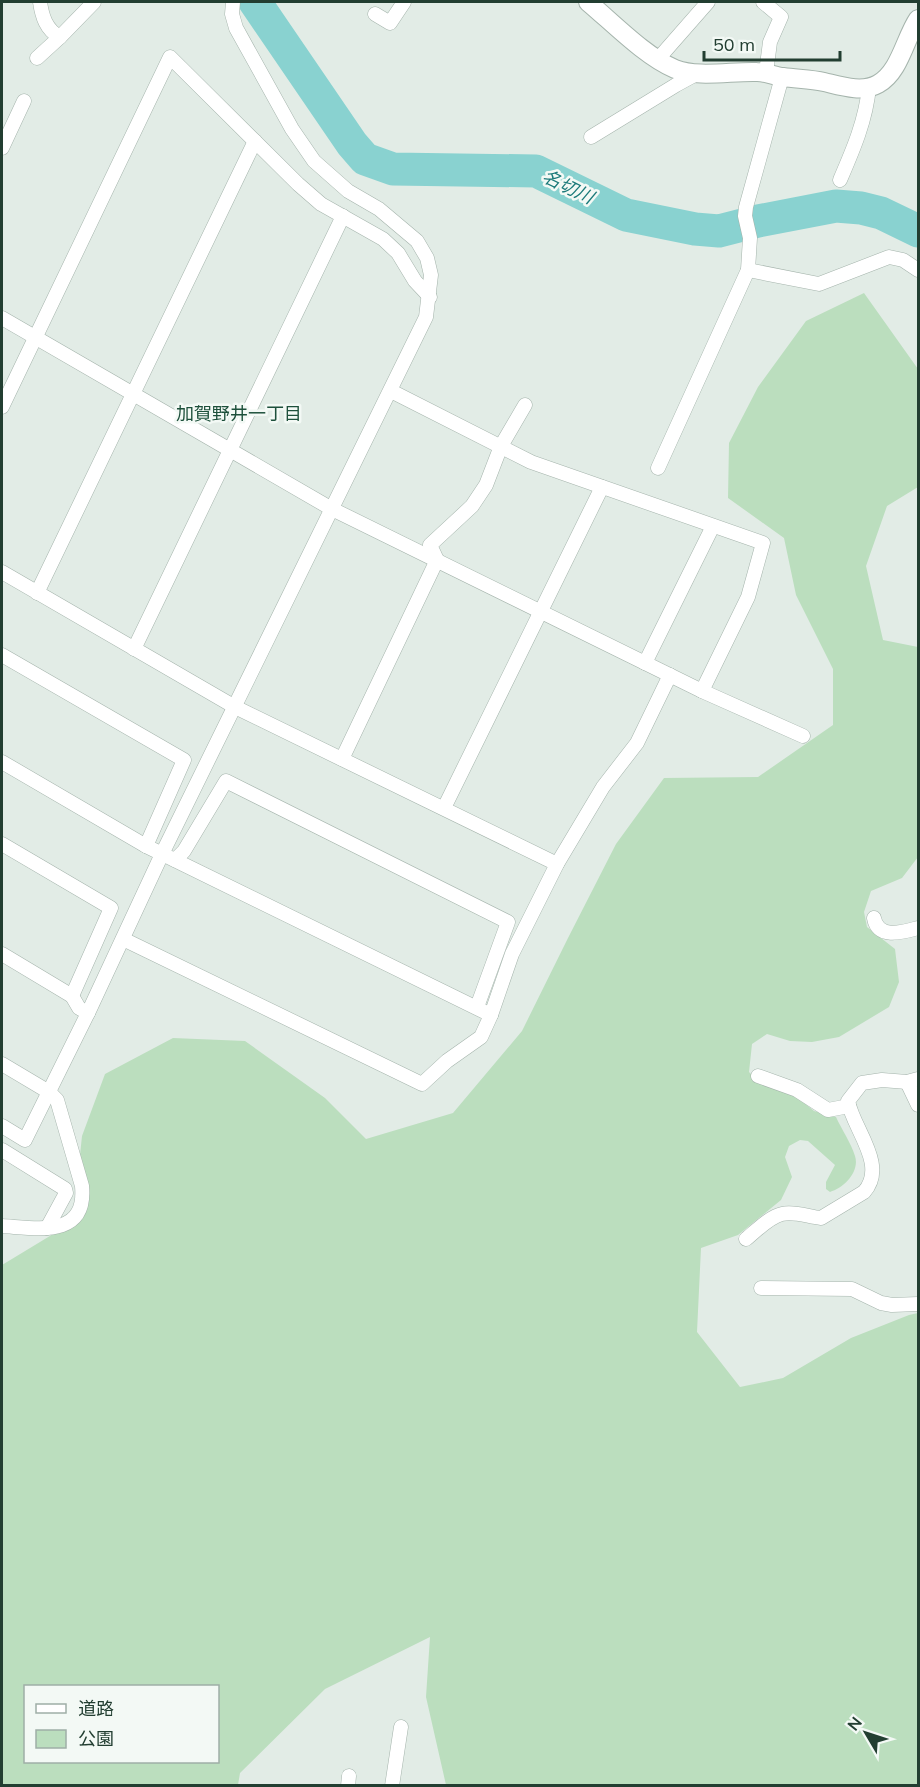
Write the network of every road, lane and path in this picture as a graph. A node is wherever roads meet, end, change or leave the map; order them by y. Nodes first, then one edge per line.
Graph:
1 (40, 2) edge
2 (94, 2) edge
3 (233, 2) edge
4 (404, 2) edge
5 (588, 2) edge
6 (708, 2) edge
7 (763, 2) edge
8 (375, 14) dead end
9 (918, 19) edge
10 (60, 37) junction
11 (37, 58) dead end
12 (658, 59) junction
13 (698, 74) junction
14 (774, 75) junction
15 (869, 87) junction
16 (24, 101) dead end
17 (591, 137) dead end
18 (255, 141) junction
19 (2, 148) edge
20 (840, 180) dead end
21 (343, 216) junction
22 (748, 270) junction
23 (918, 270) edge
24 (430, 297) junction
25 (2, 318) edge
26 (35, 337) junction
27 (391, 391) junction
28 (133, 393) junction
29 (525, 405) dead end
30 (2, 407) edge
31 (501, 446) junction
32 (230, 450) junction
33 (658, 468) dead end
34 (602, 487) junction
35 (332, 509) junction
36 (713, 526) junction
37 (437, 560) junction
38 (2, 572) edge
39 (37, 593) junction
40 (540, 611) junction
41 (134, 649) junction
42 (2, 655) edge
43 (645, 663) junction
44 (670, 675) junction
45 (702, 691) junction
46 (234, 707) junction
47 (803, 736) dead end
48 (342, 759) junction
49 (2, 762) edge
50 (444, 808) junction
51 (2, 844) edge
52 (146, 846) junction
53 (162, 854) junction
54 (175, 860) junction
55 (556, 864) junction
56 (873, 918) dead end
57 (918, 928) edge
58 (123, 939) junction
59 (2, 954) edge
60 (72, 996) junction
61 (477, 1007) junction
62 (88, 1013) junction
63 (491, 1015) junction
64 (2, 1064) edge
65 (758, 1076) dead end
66 (913, 1081) edge
67 (49, 1092) junction
68 (918, 1105) edge
69 (849, 1107) junction
70 (2, 1126) edge
71 (2, 1150) edge
72 (2, 1226) edge
73 (47, 1228) junction
74 (746, 1239) dead end
75 (762, 1288) dead end
76 (918, 1304) edge
77 (401, 1727) dead end
78 (392, 1785) edge

1 - 10 street
2 - 10 street
3 - 24 street
4 - 8 street
5 - 12 street
6 - 12 street
7 - 14 street
9 - 15 street
10 - 11 street
12 - 13 street
13 - 14 street
13 - 17 street
14 - 15 street
14 - 22 street
15 - 20 street
16 - 19 street
18 - 21 street
18 - 26 street
18 - 28 street
21 - 24 street
21 - 32 street
22 - 23 street
22 - 33 street
24 - 27 street
25 - 26 street
26 - 28 street
26 - 30 street
27 - 31 street
27 - 35 street
28 - 32 street
28 - 39 street
29 - 31 street
31 - 34 street
31 - 37 street
32 - 35 street
32 - 41 street
34 - 36 street
34 - 40 street
35 - 37 street
35 - 46 street
36 - 43 street
36 - 45 street
37 - 40 street
37 - 48 street
38 - 39 street
39 - 41 street
40 - 43 street
40 - 50 street
41 - 46 street
42 - 52 street
43 - 44 street
44 - 45 street
44 - 55 street
45 - 47 street
46 - 48 street
46 - 53 street
48 - 50 street
49 - 52 street
50 - 55 street
51 - 60 street
52 - 53 street
53 - 54 street
53 - 58 street
54 - 61 street
54 - 61 street
55 - 63 street
56 - 57 street
58 - 62 street
58 - 63 street
59 - 60 street
60 - 62 street
61 - 63 street
62 - 67 street
64 - 67 street
65 - 69 street
66 - 68 street
66 - 69 street
67 - 70 street
67 - 73 street
69 - 74 street
71 - 73 street
72 - 73 street
75 - 76 street
77 - 78 street

